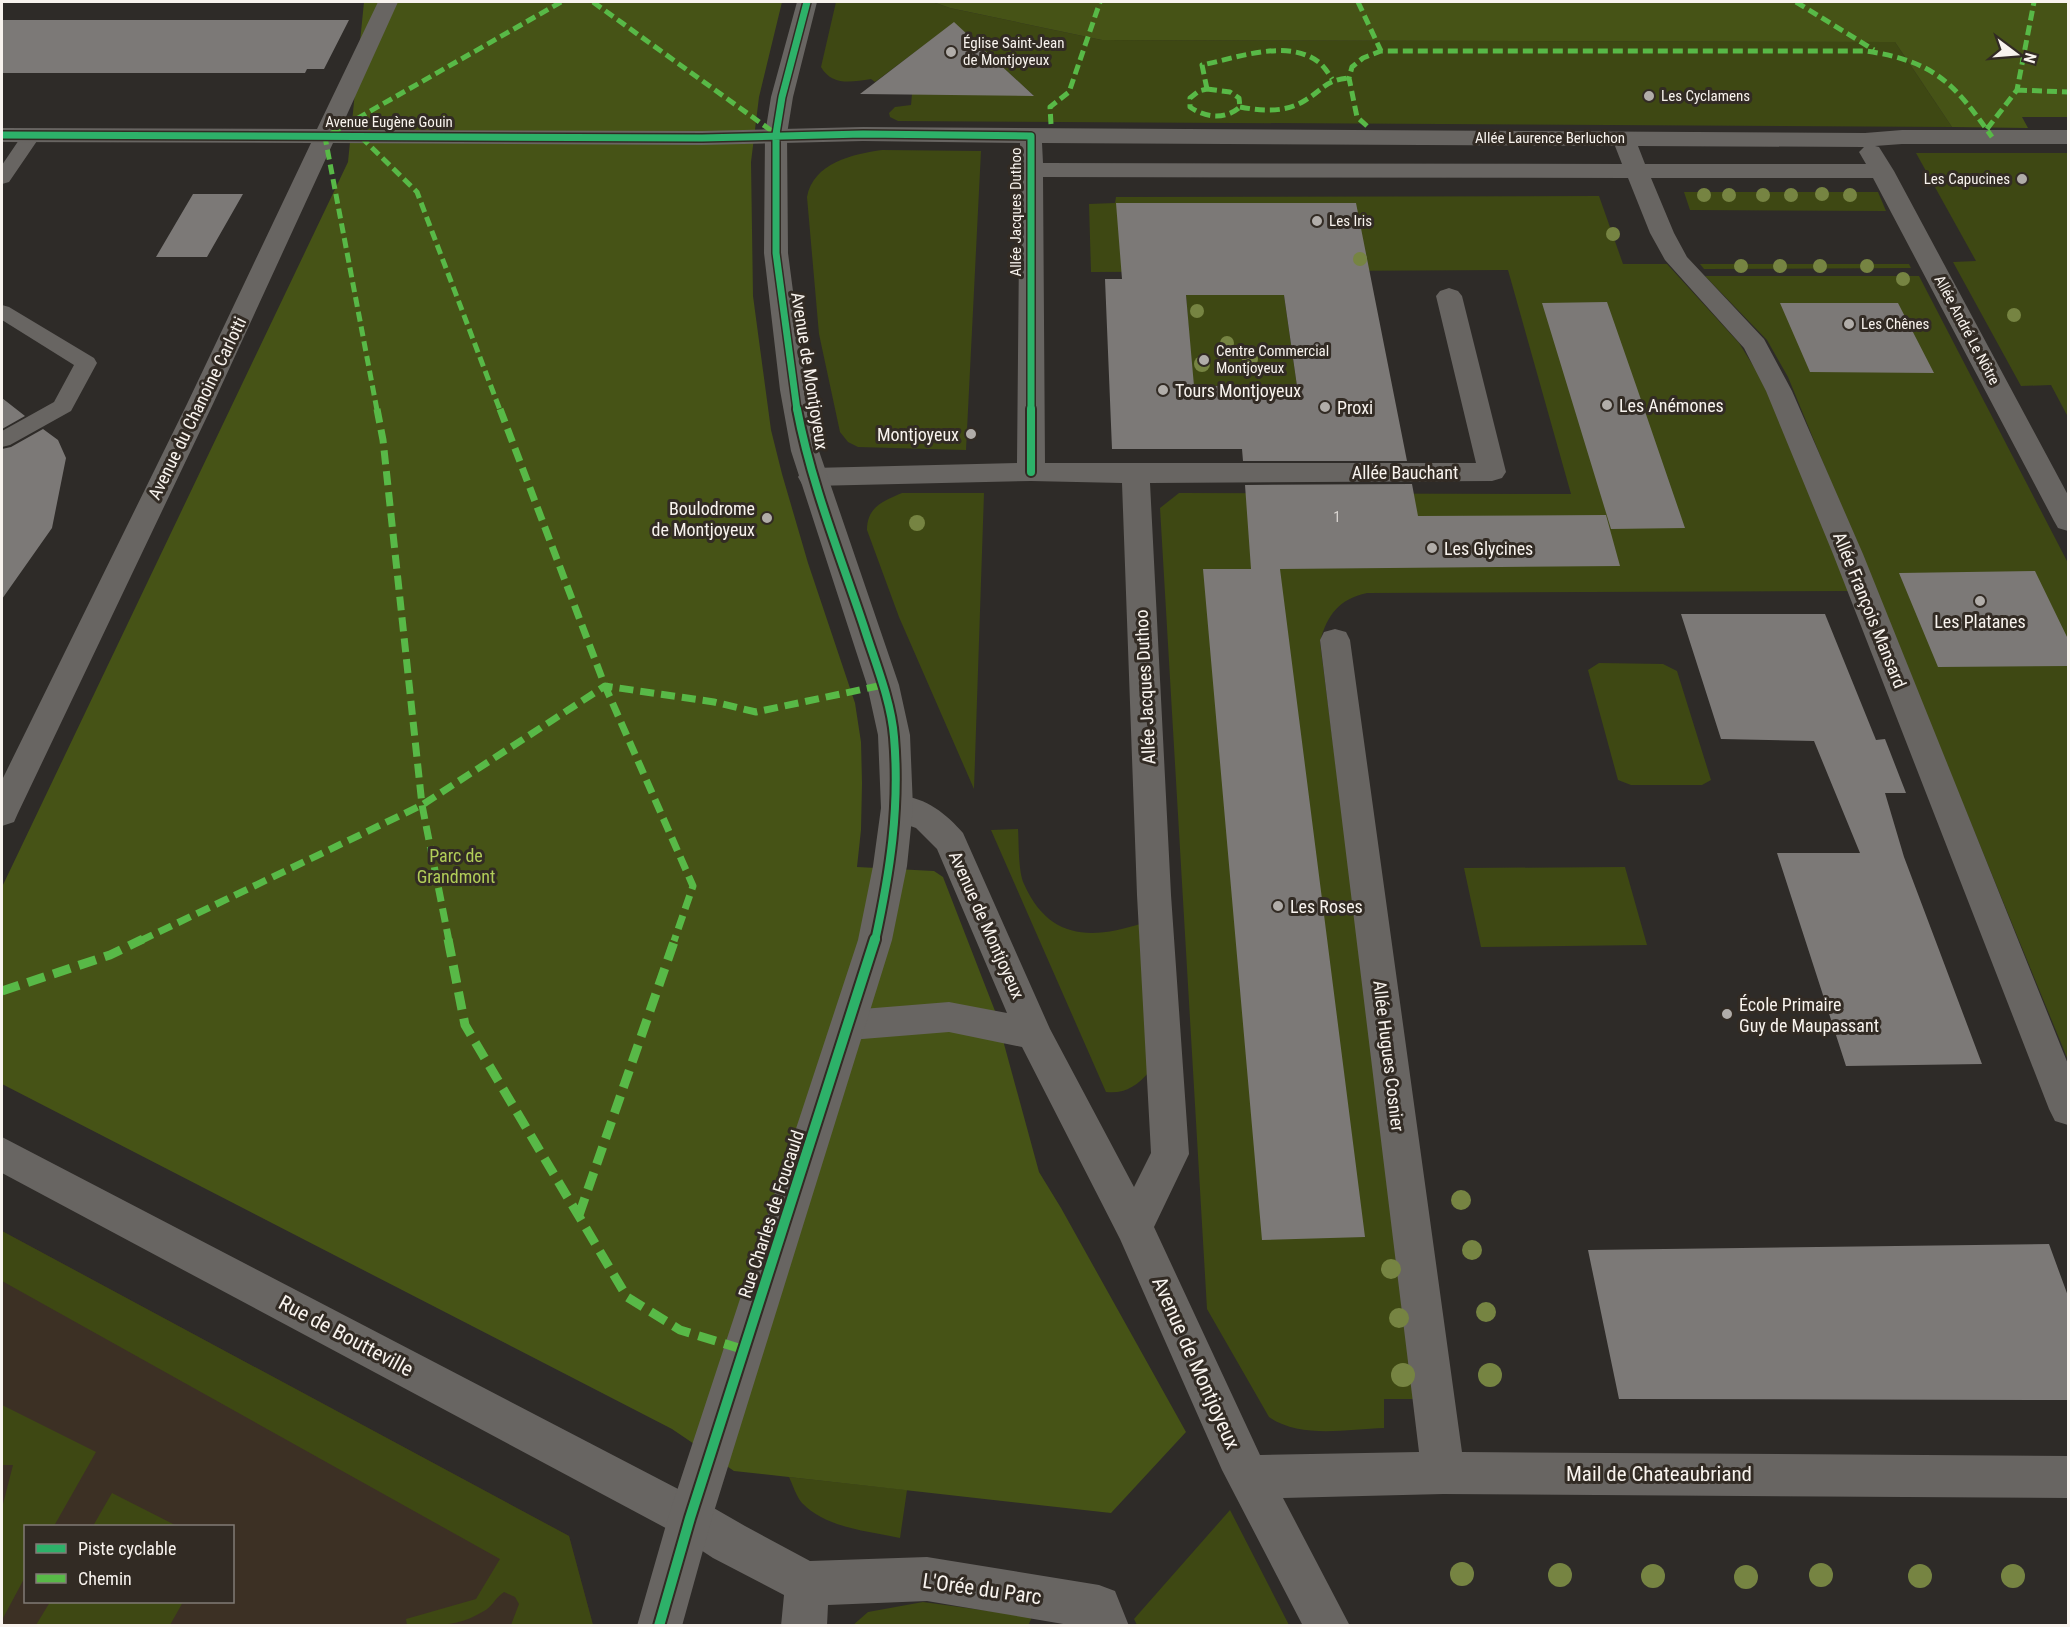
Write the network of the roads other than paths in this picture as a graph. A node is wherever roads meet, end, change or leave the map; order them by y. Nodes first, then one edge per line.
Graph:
1 (388, 2) edge
2 (807, 2) edge
3 (776, 134) junction
4 (2, 135) edge
5 (1031, 136) junction
6 (325, 137) junction
7 (2068, 137) edge
8 (1623, 138) junction
9 (1865, 140) junction
10 (28, 141) dead end
11 (1032, 170) junction
12 (1637, 171) junction
13 (1882, 171) junction
14 (2, 178) edge
15 (1449, 296) dead end
16 (2, 311) edge
17 (2, 440) edge
18 (1031, 472) junction
19 (1136, 474) junction
20 (812, 477) junction
21 (2068, 521) edge
22 (1335, 640) dead end
23 (897, 808) junction
24 (2, 813) edge
25 (850, 1025) junction
26 (1034, 1034) junction
27 (2068, 1109) edge
28 (2, 1154) edge
29 (1134, 1227) junction
30 (1443, 1473) junction
31 (1250, 1477) junction
32 (2068, 1477) edge
33 (690, 1518) junction
34 (807, 1583) junction
35 (659, 1626) edge
36 (804, 1626) edge
37 (1107, 1626) edge
38 (1328, 1626) edge

1 - 6 street, Avenue du Chanoine Carlotti
2 - 3 street, Avenue de Montjoyeux
3 - 5 street, Allée Jacques Duthoo
3 - 6 street, Avenue Eugène Gouin
3 - 20 street, Avenue de Montjoyeux
4 - 6 street, Avenue Eugène Gouin
5 - 8 street, Allée Laurence Berluchon
5 - 11 street, Allée Jacques Duthoo
6 - 24 street, Avenue du Chanoine Carlotti
7 - 9 street, Allée Laurence Berluchon
8 - 9 street, Allée Laurence Berluchon
8 - 12 street, Allée François Mansard
9 - 13 street, Allée André Le Nôtre
10 - 14 lane
11 - 12 street, Allée Laurence Berluchon
11 - 18 street, Allée Jacques Duthoo
12 - 13 street, Allée Laurence Berluchon
12 - 27 street, Allée François Mansard
13 - 21 street, Allée André Le Nôtre
15 - 19 street, Allée Bauchant
16 - 17 lane
18 - 19 street
18 - 20 street
19 - 29 street, Allée Jacques Duthoo
20 - 23 street, Avenue de Montjoyeux
22 - 30 street, Allée Hugues Cosnier
23 - 25 street, Rue Charles de Foucauld
23 - 26 street, Avenue de Montjoyeux
25 - 26 street, Avenue de Montjoyeux
25 - 33 street, Rue Charles de Foucauld
26 - 29 street, Avenue de Montjoyeux
28 - 33 street, Rue de Boutteville
29 - 31 street, Avenue de Montjoyeux
30 - 31 street, Mail de Chateaubriand
30 - 32 street, Mail de Chateaubriand
31 - 38 street, Avenue de Montjoyeux
33 - 34 street, L'Orée du Parc
33 - 35 street, Rue Charles de Foucauld
34 - 36 street
34 - 37 street, L'Orée du Parc

